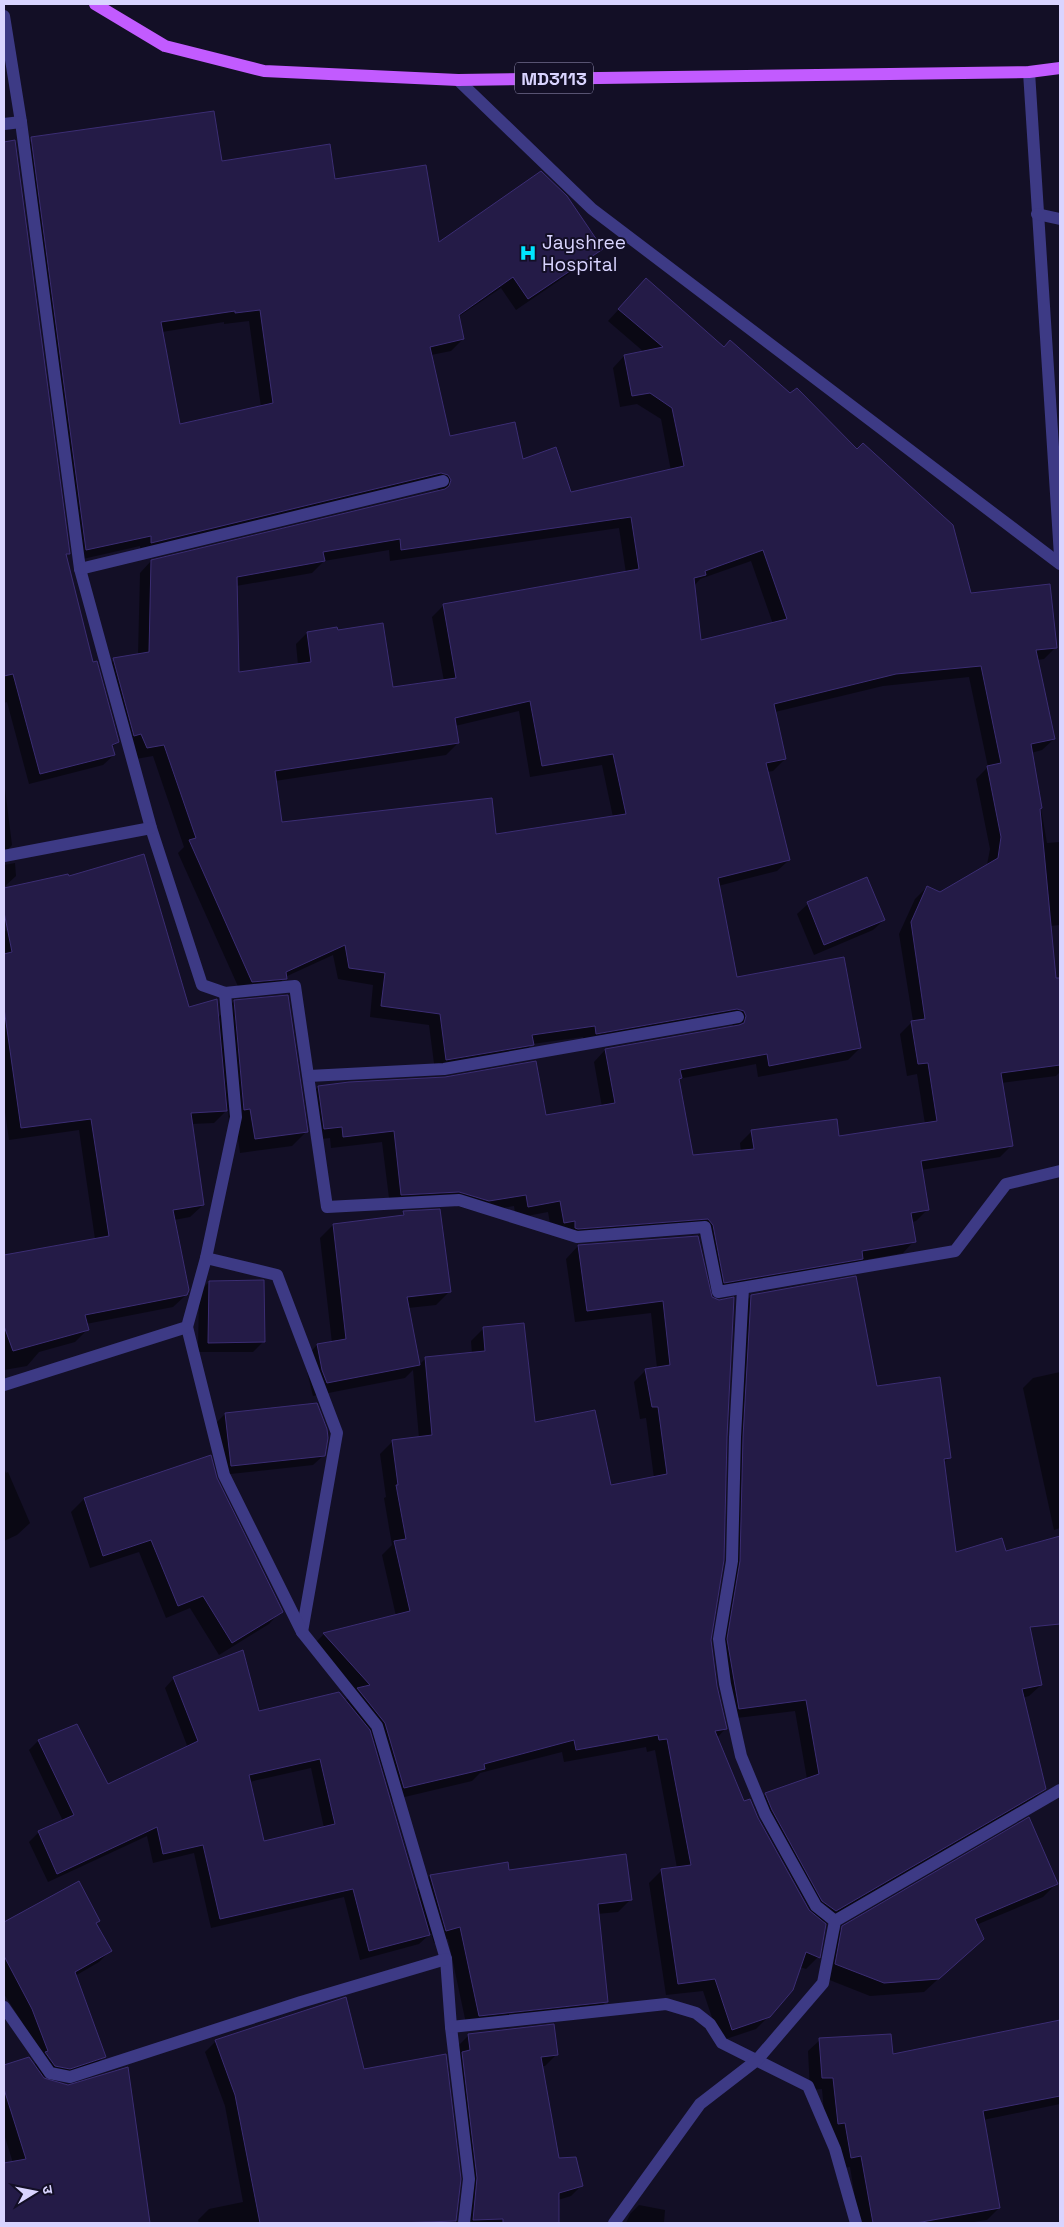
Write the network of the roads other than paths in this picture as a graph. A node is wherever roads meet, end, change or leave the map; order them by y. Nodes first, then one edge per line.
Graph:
1 (83, 4) edge
2 (96, 5) edge
3 (4, 16) edge
4 (1060, 68) edge
5 (1029, 72) junction
6 (458, 80) junction
7 (21, 122) junction
8 (4, 124) edge
9 (1038, 214) junction
10 (1060, 219) edge
11 (443, 480) dead end
12 (1060, 556) edge
13 (1060, 564) edge
14 (80, 569) junction
15 (151, 828) junction
16 (4, 856) edge
17 (225, 993) junction
18 (738, 1017) dead end
19 (309, 1076) junction
20 (1060, 1171) edge
21 (206, 1258) junction
22 (743, 1288) junction
23 (187, 1327) junction
24 (4, 1385) edge
25 (302, 1632) junction
26 (1060, 1790) edge
27 (835, 1921) junction
28 (446, 1959) junction
29 (4, 2007) edge
30 (451, 2027) junction
31 (757, 2060) junction
32 (464, 2223) edge
33 (614, 2223) edge
34 (856, 2223) edge

1 - 2 main road
2 - 6 main road, MD3113
3 - 7 street
4 - 5 main road
5 - 6 main road, MD3113
5 - 9 street
6 - 13 street
7 - 8 street
7 - 14 street
9 - 10 street
9 - 12 street
11 - 14 street
14 - 15 street
15 - 16 street
15 - 17 street
17 - 19 street
17 - 21 street
18 - 19 street
19 - 22 street
20 - 22 street
21 - 23 street
21 - 25 street
22 - 27 street
23 - 24 street
23 - 25 street
25 - 28 street
26 - 27 street
27 - 31 street
28 - 29 street
28 - 30 street
30 - 31 street
30 - 32 street
31 - 33 street
31 - 34 street

